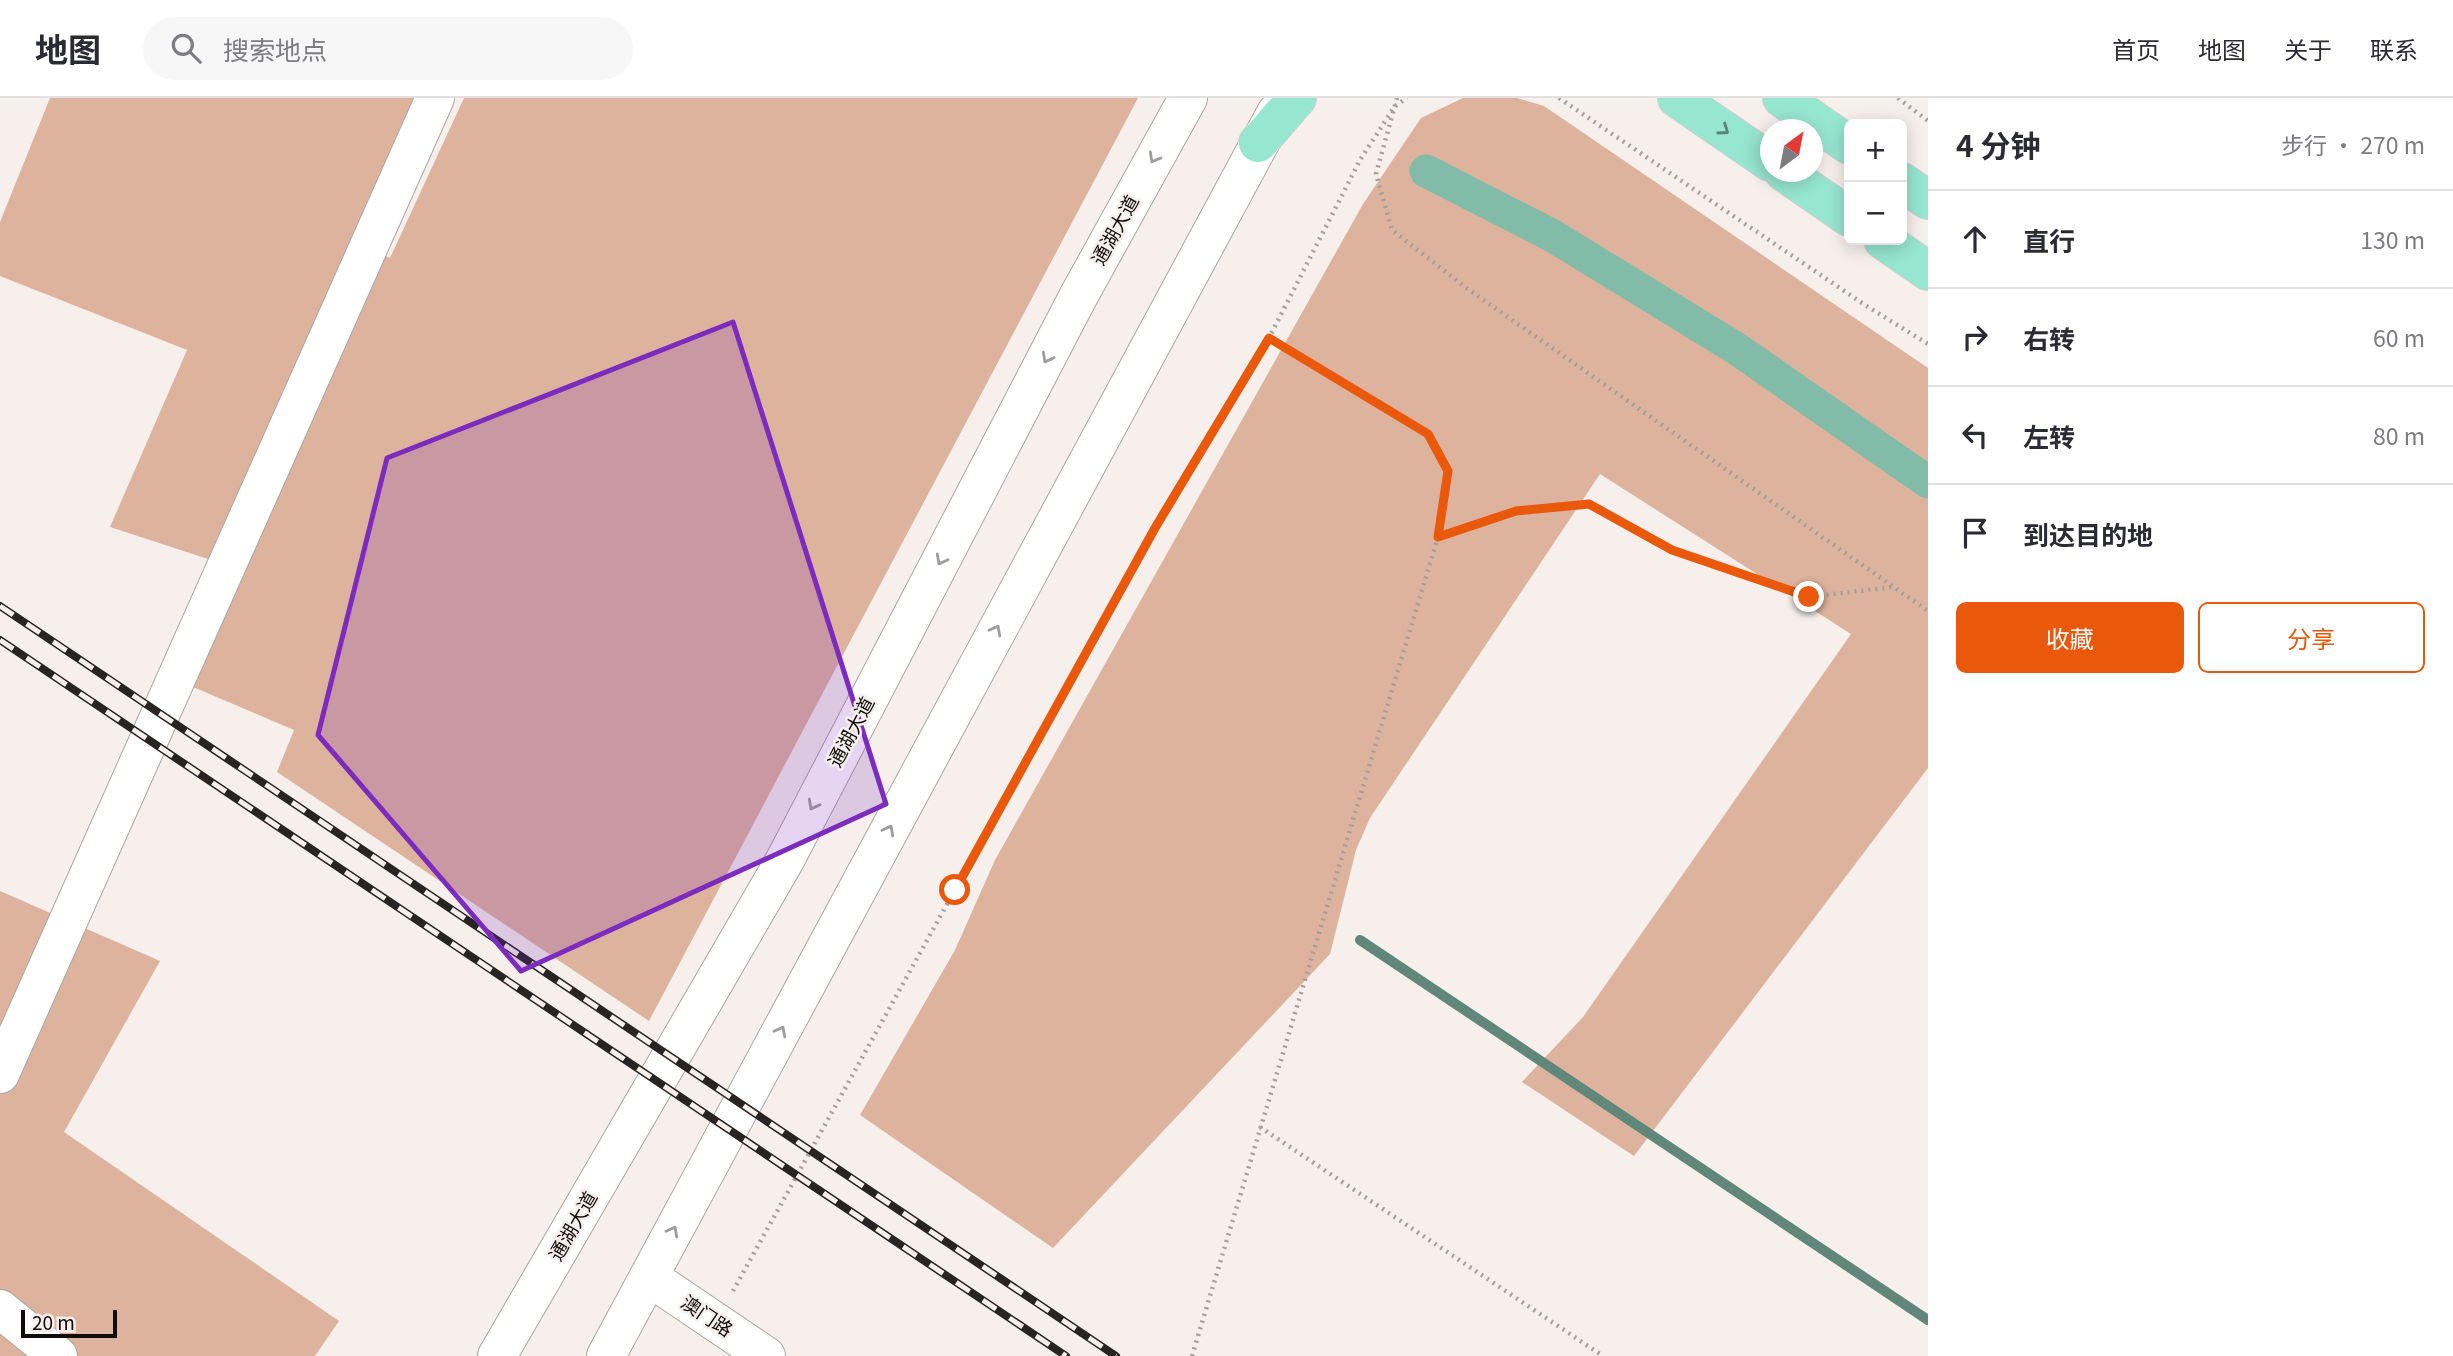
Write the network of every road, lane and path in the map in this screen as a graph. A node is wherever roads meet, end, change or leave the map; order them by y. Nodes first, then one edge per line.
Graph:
1 (435, 98) edge
2 (1188, 98) edge
3 (1284, 98) edge
4 (1297, 98) edge
5 (1397, 98) edge
6 (1407, 98) edge
7 (1559, 98) edge
8 (1782, 98) edge
9 (1898, 98) edge
10 (1679, 99) edge
11 (1395, 106) junction
12 (1928, 121) edge
13 (1844, 141) edge
14 (1258, 143) junction
15 (1760, 155) edge
16 (1798, 182) edge
17 (1907, 185) edge
18 (1928, 200) edge
19 (1844, 214) edge
20 (1890, 245) edge
21 (1928, 271) edge
22 (1269, 338) junction
23 (1928, 344) edge
24 (1438, 537) junction
25 (1893, 587) junction
26 (1928, 611) edge
27 (0, 1074) edge
28 (1261, 1127) junction
29 (649, 1277) junction
30 (0, 1309) edge
31 (716, 1322) junction
32 (58, 1356) edge
33 (497, 1356) edge
34 (607, 1356) edge
35 (766, 1356) edge
36 (1192, 1356) edge
37 (1603, 1356) edge

1 - 27 street
2 -> 33 street, 通湖大道
3 - 14 street
4 - 14 main road
5 - 11 path
6 - 11 path
7 - 23 path
8 - 13 main road
9 - 12 path
10 -> 15 main road
11 - 22 path
11 - 25 path
29 -> 14 street
16 - 19 main road
17 - 18 main road
20 - 21 main road
22 - 24 path
22 - 31 path
24 - 25 path
24 - 28 path
25 - 26 path
28 - 36 path
28 - 37 path
29 - 31 street, 澳门路
29 - 34 street
30 - 32 street
31 - 35 street, 澳门路

